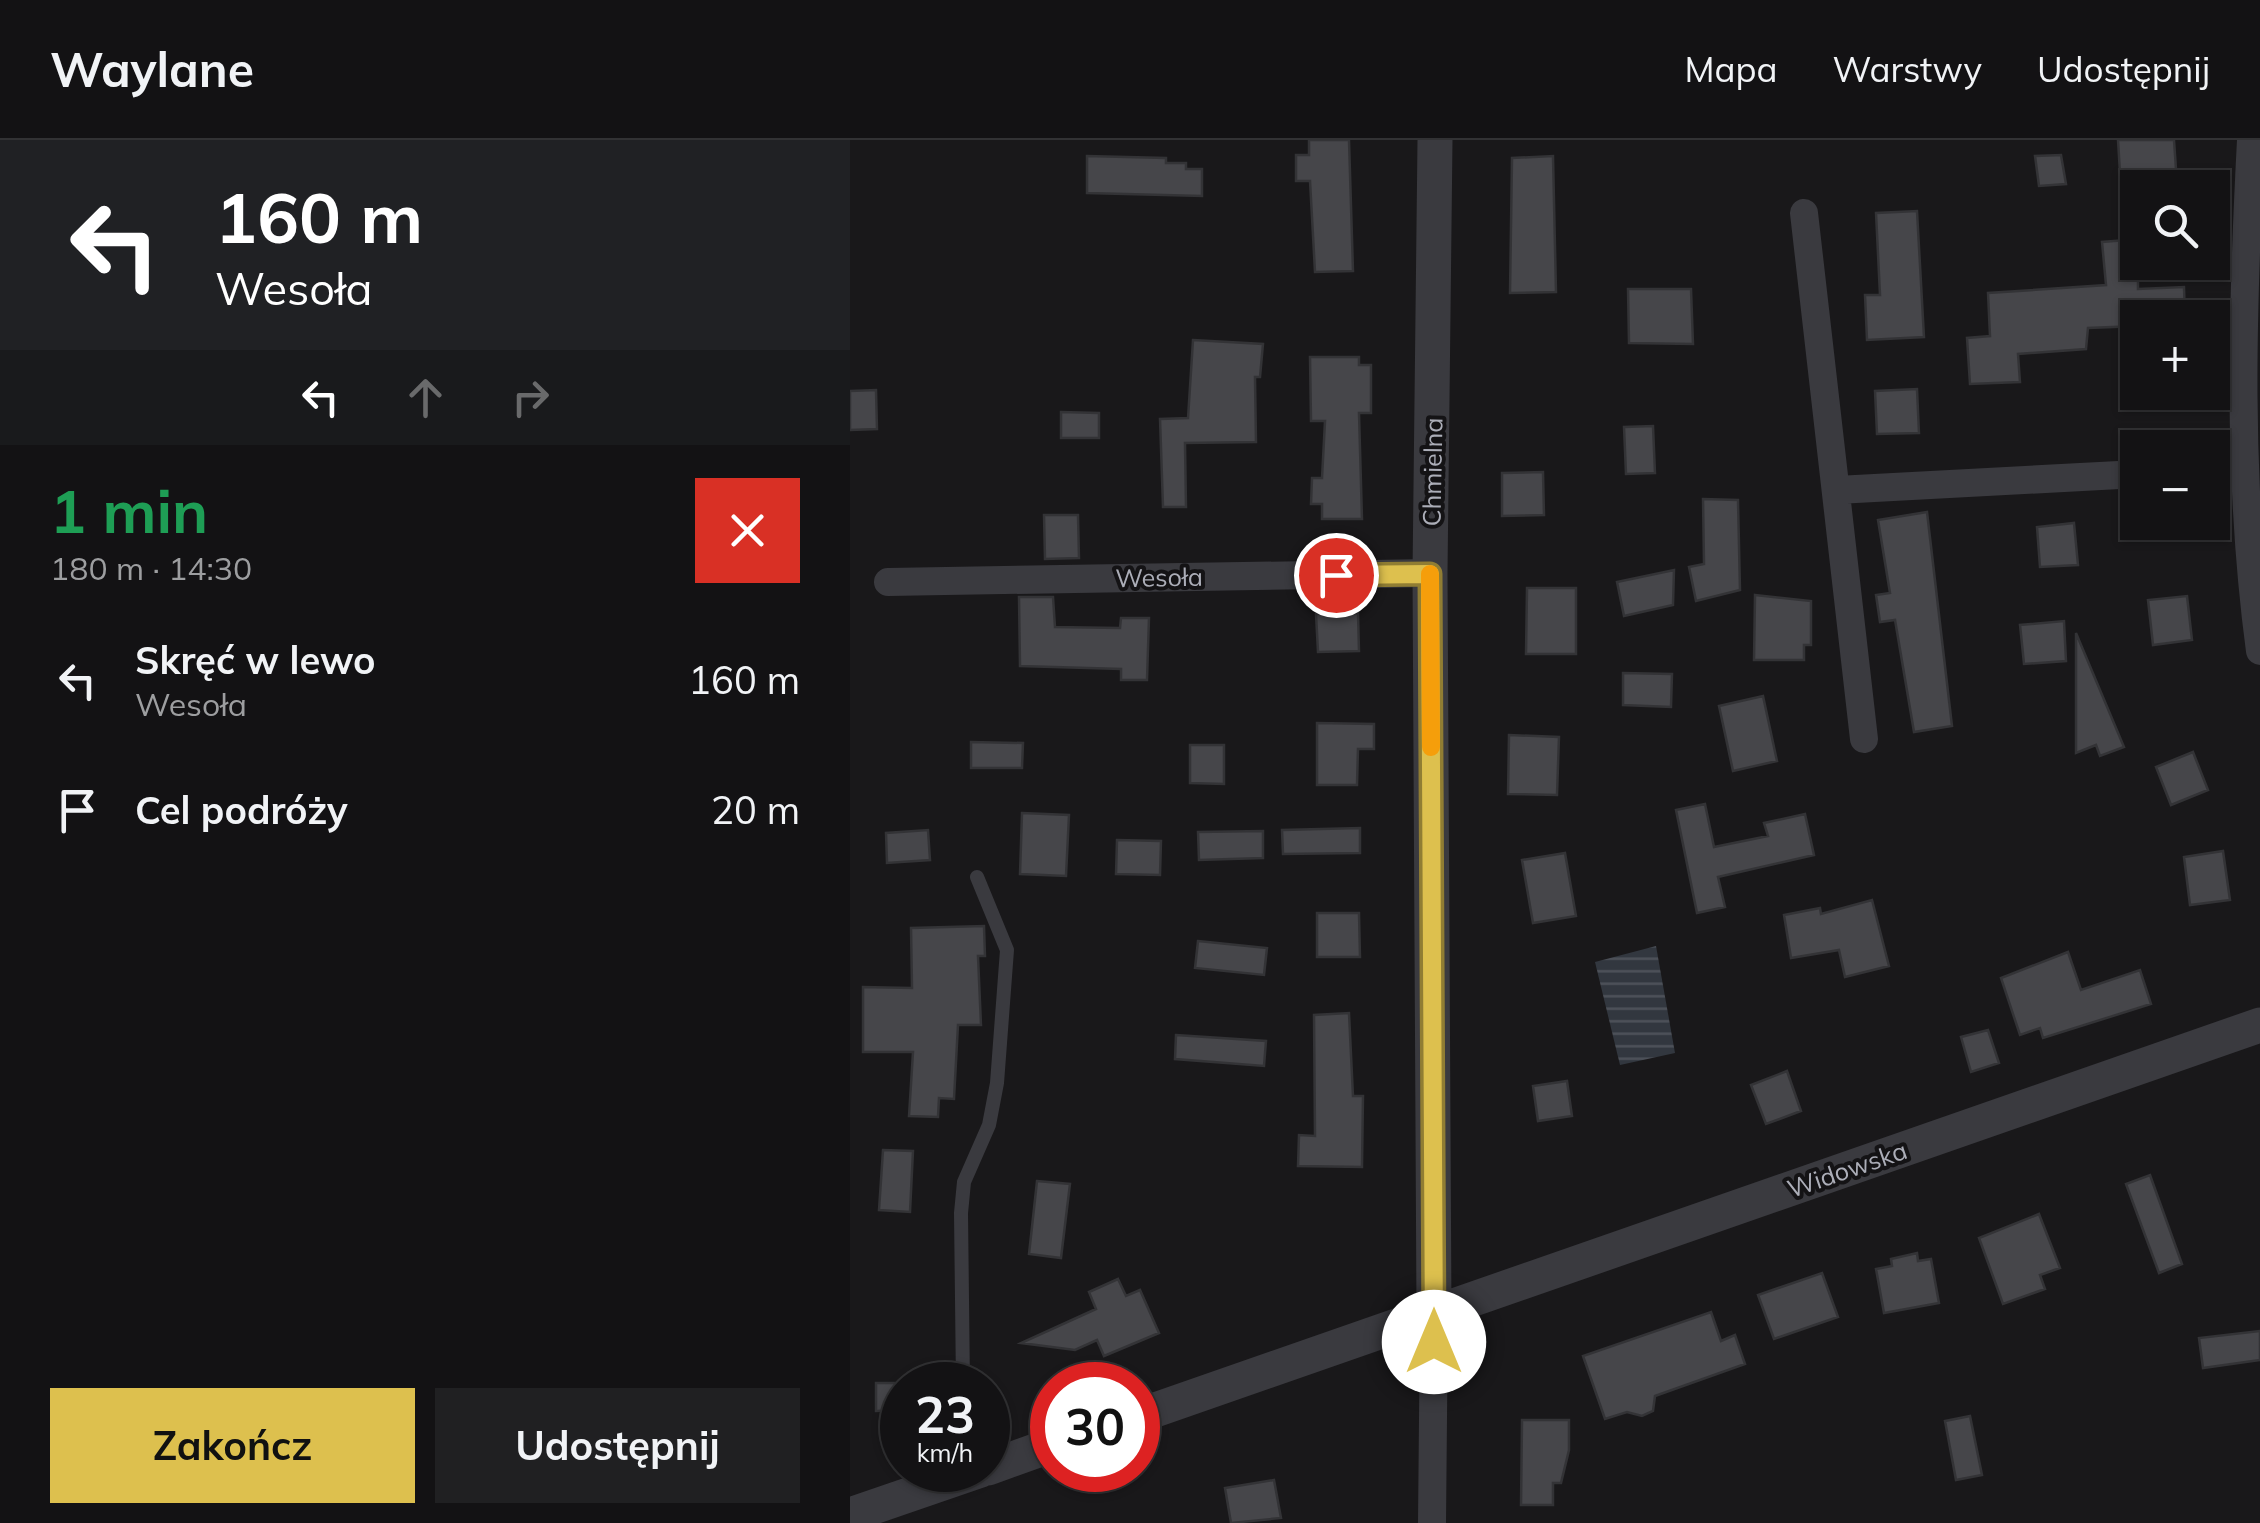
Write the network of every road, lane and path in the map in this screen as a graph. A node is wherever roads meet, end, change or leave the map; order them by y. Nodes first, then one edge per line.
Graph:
1 (1436, 140) edge
2 (2251, 140) edge
3 (1804, 212) dead end
4 (2252, 255) edge
5 (2242, 468) junction
6 (2230, 469) edge
7 (2120, 475) edge
8 (1837, 490) junction
9 (1430, 574) junction
10 (888, 582) dead end
11 (2260, 650) edge
12 (1864, 739) dead end
13 (977, 876) dead end
14 (2260, 1024) edge
15 (1434, 1314) junction
16 (963, 1362) edge
17 (1160, 1408) edge
18 (915, 1492) edge
19 (850, 1515) edge
20 (1432, 1523) edge

1 - 9 street, Chmielna
2 - 4 street
3 - 8 street
4 - 5 street
5 - 6 street
5 - 11 street
7 - 8 street
8 - 12 street
9 - 10 street, Wesoła
9 - 15 street, Chmielna
13 - 16 lane
14 - 15 street, Widowska
15 - 17 street, Widowska
15 - 20 street, Chmielna
18 - 19 street

